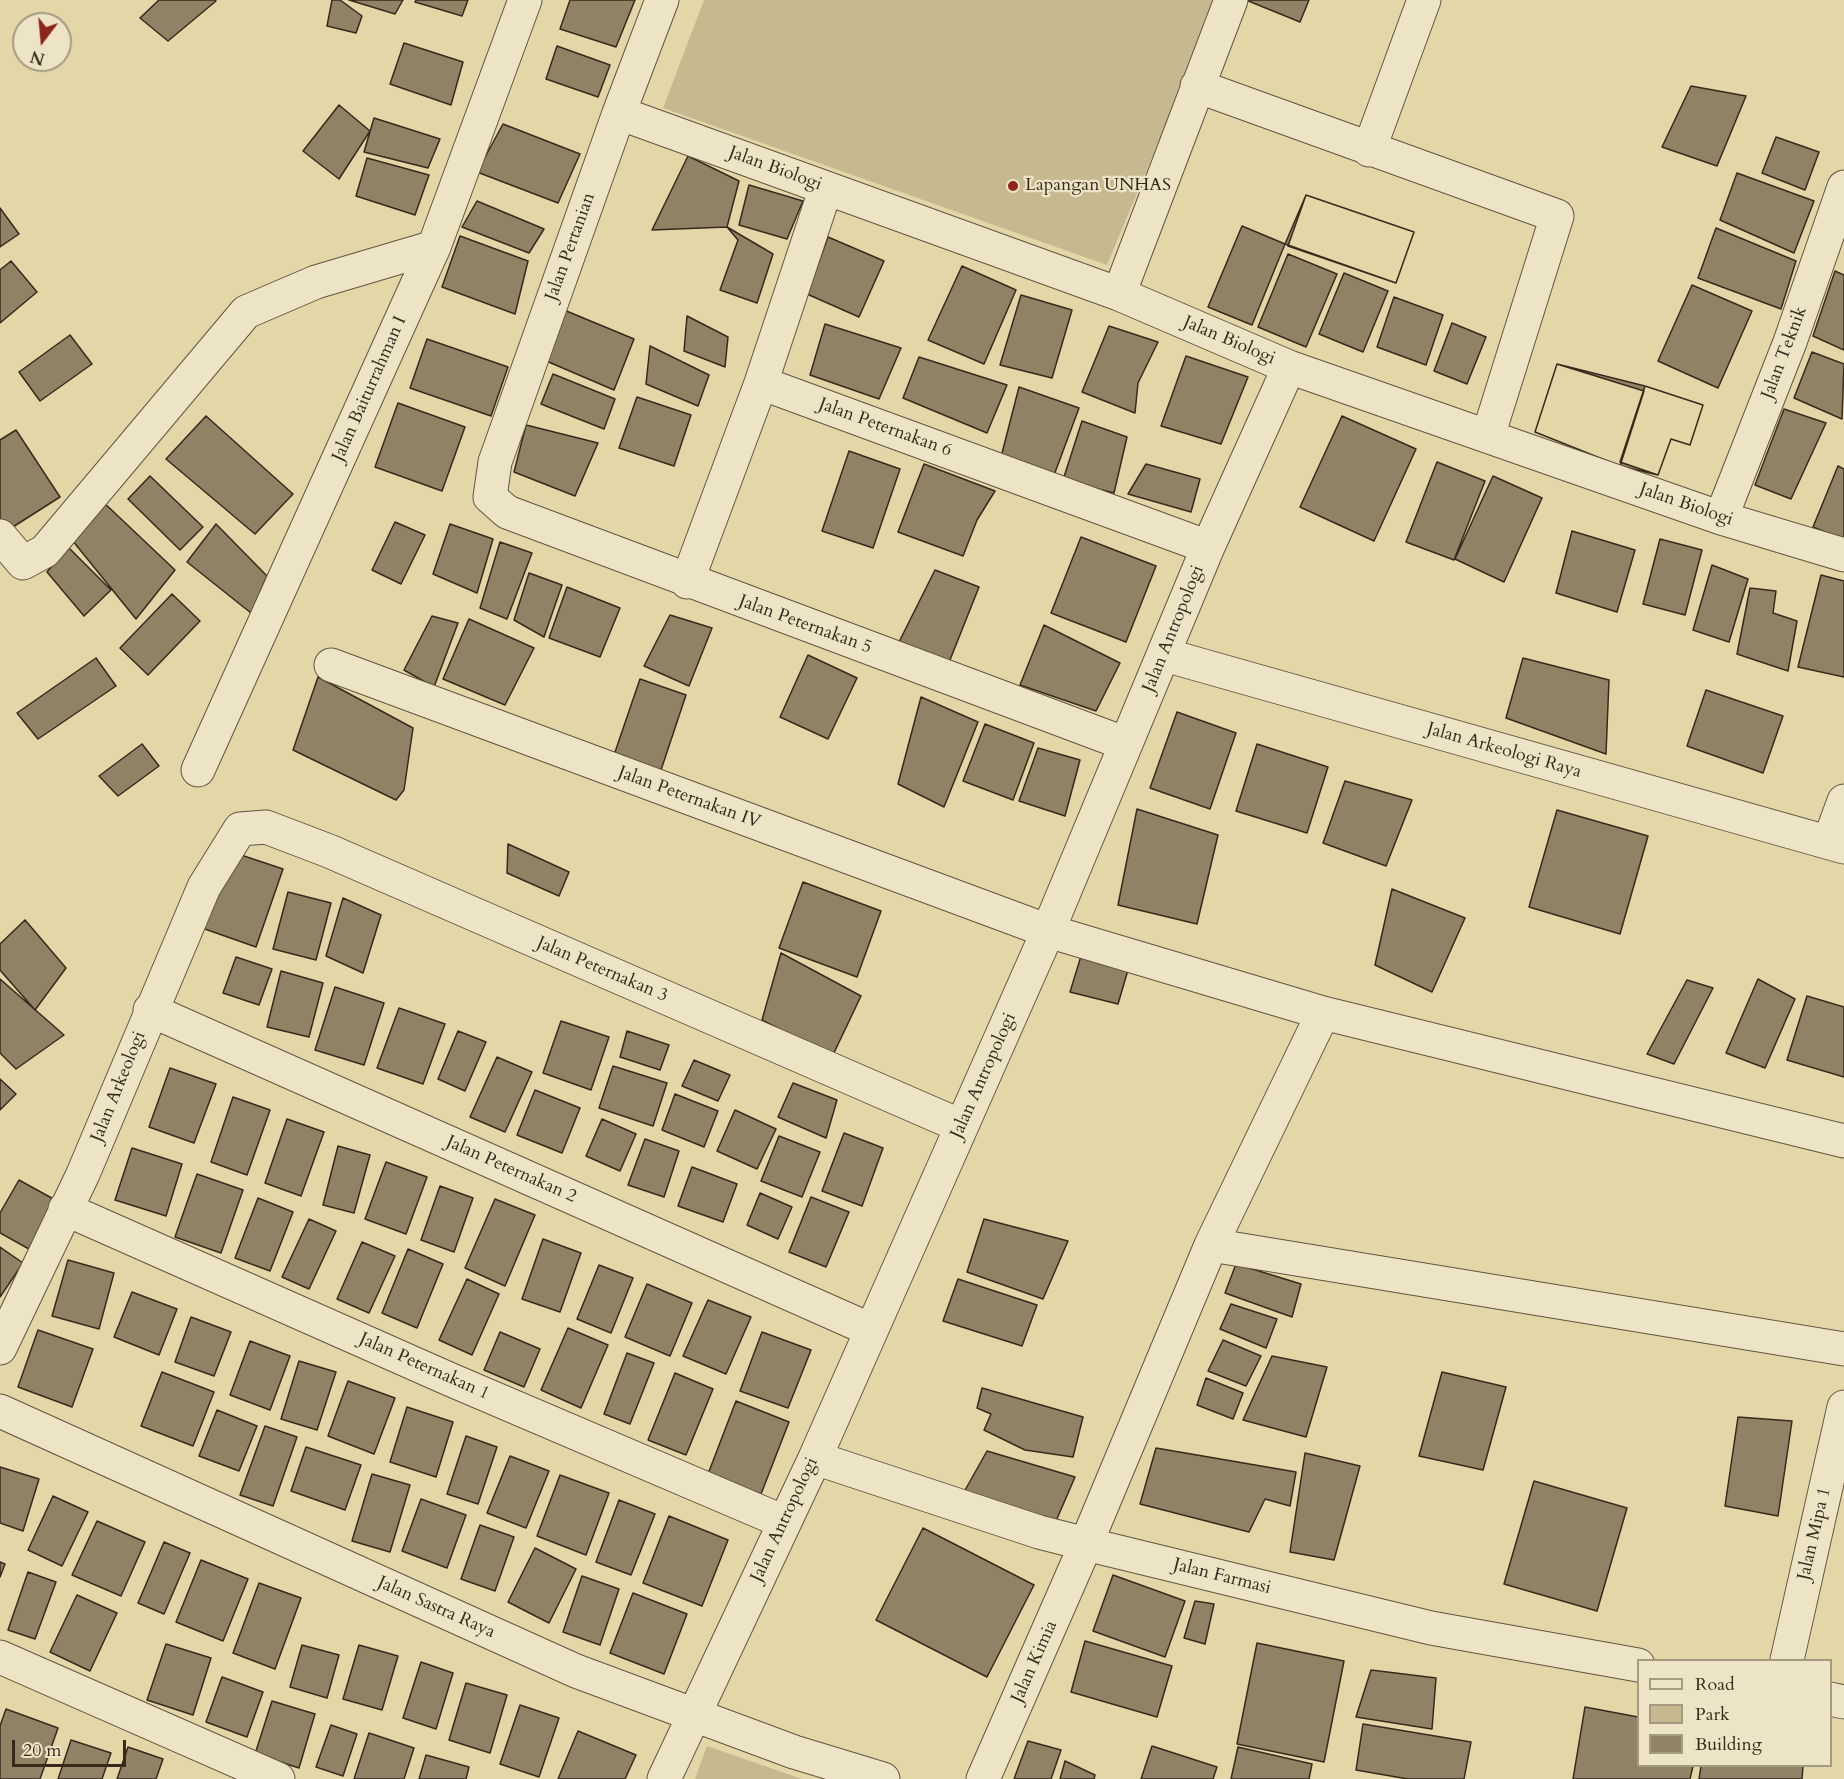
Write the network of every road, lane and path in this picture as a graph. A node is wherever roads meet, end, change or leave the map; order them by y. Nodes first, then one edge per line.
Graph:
1 (525, 0) edge
2 (662, 0) edge
3 (1231, 0) edge
4 (1424, 0) edge
5 (1197, 86) junction
6 (619, 113) junction
7 (1369, 150) junction
8 (1844, 186) edge
9 (826, 188) junction
10 (434, 247) junction
11 (1119, 294) junction
12 (1289, 367) junction
13 (760, 383) junction
14 (1488, 436) junction
15 (490, 497) joint
16 (1721, 518) junction
17 (0, 536) edge
18 (1208, 547) junction
19 (1844, 555) edge
20 (687, 582) junction
21 (1165, 655) junction
22 (331, 664) dead end
23 (1126, 744) junction
24 (198, 770) dead end
25 (1844, 801) edge
26 (240, 829) joint
27 (1837, 844) edge
28 (1048, 931) junction
29 (150, 1010) junction
30 (1323, 1013) junction
31 (961, 1126) junction
32 (1844, 1141) edge
33 (65, 1209) junction
34 (1211, 1245) junction
35 (871, 1329) junction
36 (0, 1348) edge
37 (1844, 1349) edge
38 (1844, 1407) edge
39 (0, 1412) edge
40 (814, 1458) junction
41 (784, 1522) junction
42 (1086, 1544) junction
43 (0, 1657) edge
44 (1787, 1659) edge
45 (1637, 1665) edge
46 (694, 1714) junction
47 (279, 1779) edge
48 (663, 1779) edge
49 (883, 1779) edge
50 (983, 1779) edge

1 - 10 street, Jalan Baiturrahman I
2 - 6 street, Jalan Pertanian
3 - 5 street
4 - 7 street
5 - 7 street
5 - 11 street
6 - 9 street, Jalan Biologi
6 - 15 street, Jalan Pertanian
7 - 14 street
8 - 16 street, Jalan Teknik
9 - 11 street, Jalan Biologi
9 - 13 street
10 - 17 street
10 - 24 street, Jalan Baiturrahman I
11 - 12 street, Jalan Biologi
12 - 14 street, Jalan Biologi
12 - 18 street, Jalan Antropologi
13 - 18 street, Jalan Peternakan 6
13 - 20 street
14 - 16 street, Jalan Biologi
15 - 20 street, Jalan Peternakan 5
16 - 19 street, Jalan Biologi
18 - 21 street, Jalan Antropologi
20 - 23 street, Jalan Peternakan 5
21 - 23 street, Jalan Antropologi
21 - 27 street, Jalan Arkeologi Raya
22 - 28 street, Jalan Peternakan IV
23 - 28 street, Jalan Antropologi
25 - 27 street
26 - 29 street, Jalan Arkeologi
26 - 31 street, Jalan Peternakan 3
28 - 30 street, Jalan Peternakan IV
28 - 31 street, Jalan Antropologi
29 - 33 street, Jalan Arkeologi
29 - 35 street, Jalan Peternakan 2
30 - 32 street, Jalan Peternakan IV
30 - 34 street, Jalan Kimia
31 - 35 street, Jalan Antropologi
33 - 36 street, Jalan Arkeologi
33 - 41 street, Jalan Peternakan 1
34 - 37 street
34 - 42 street, Jalan Kimia
35 - 40 street, Jalan Antropologi
38 - 44 street, Jalan Mipa 1
39 - 46 street, Jalan Sastra Raya
40 - 41 street, Jalan Antropologi
40 - 42 street, Jalan Farmasi
41 - 46 street, Jalan Antropologi
42 - 45 street, Jalan Farmasi
42 - 50 street, Jalan Kimia
43 - 47 street
46 - 48 street, Jalan Antropologi
46 - 49 street, Jalan Sastra Raya

